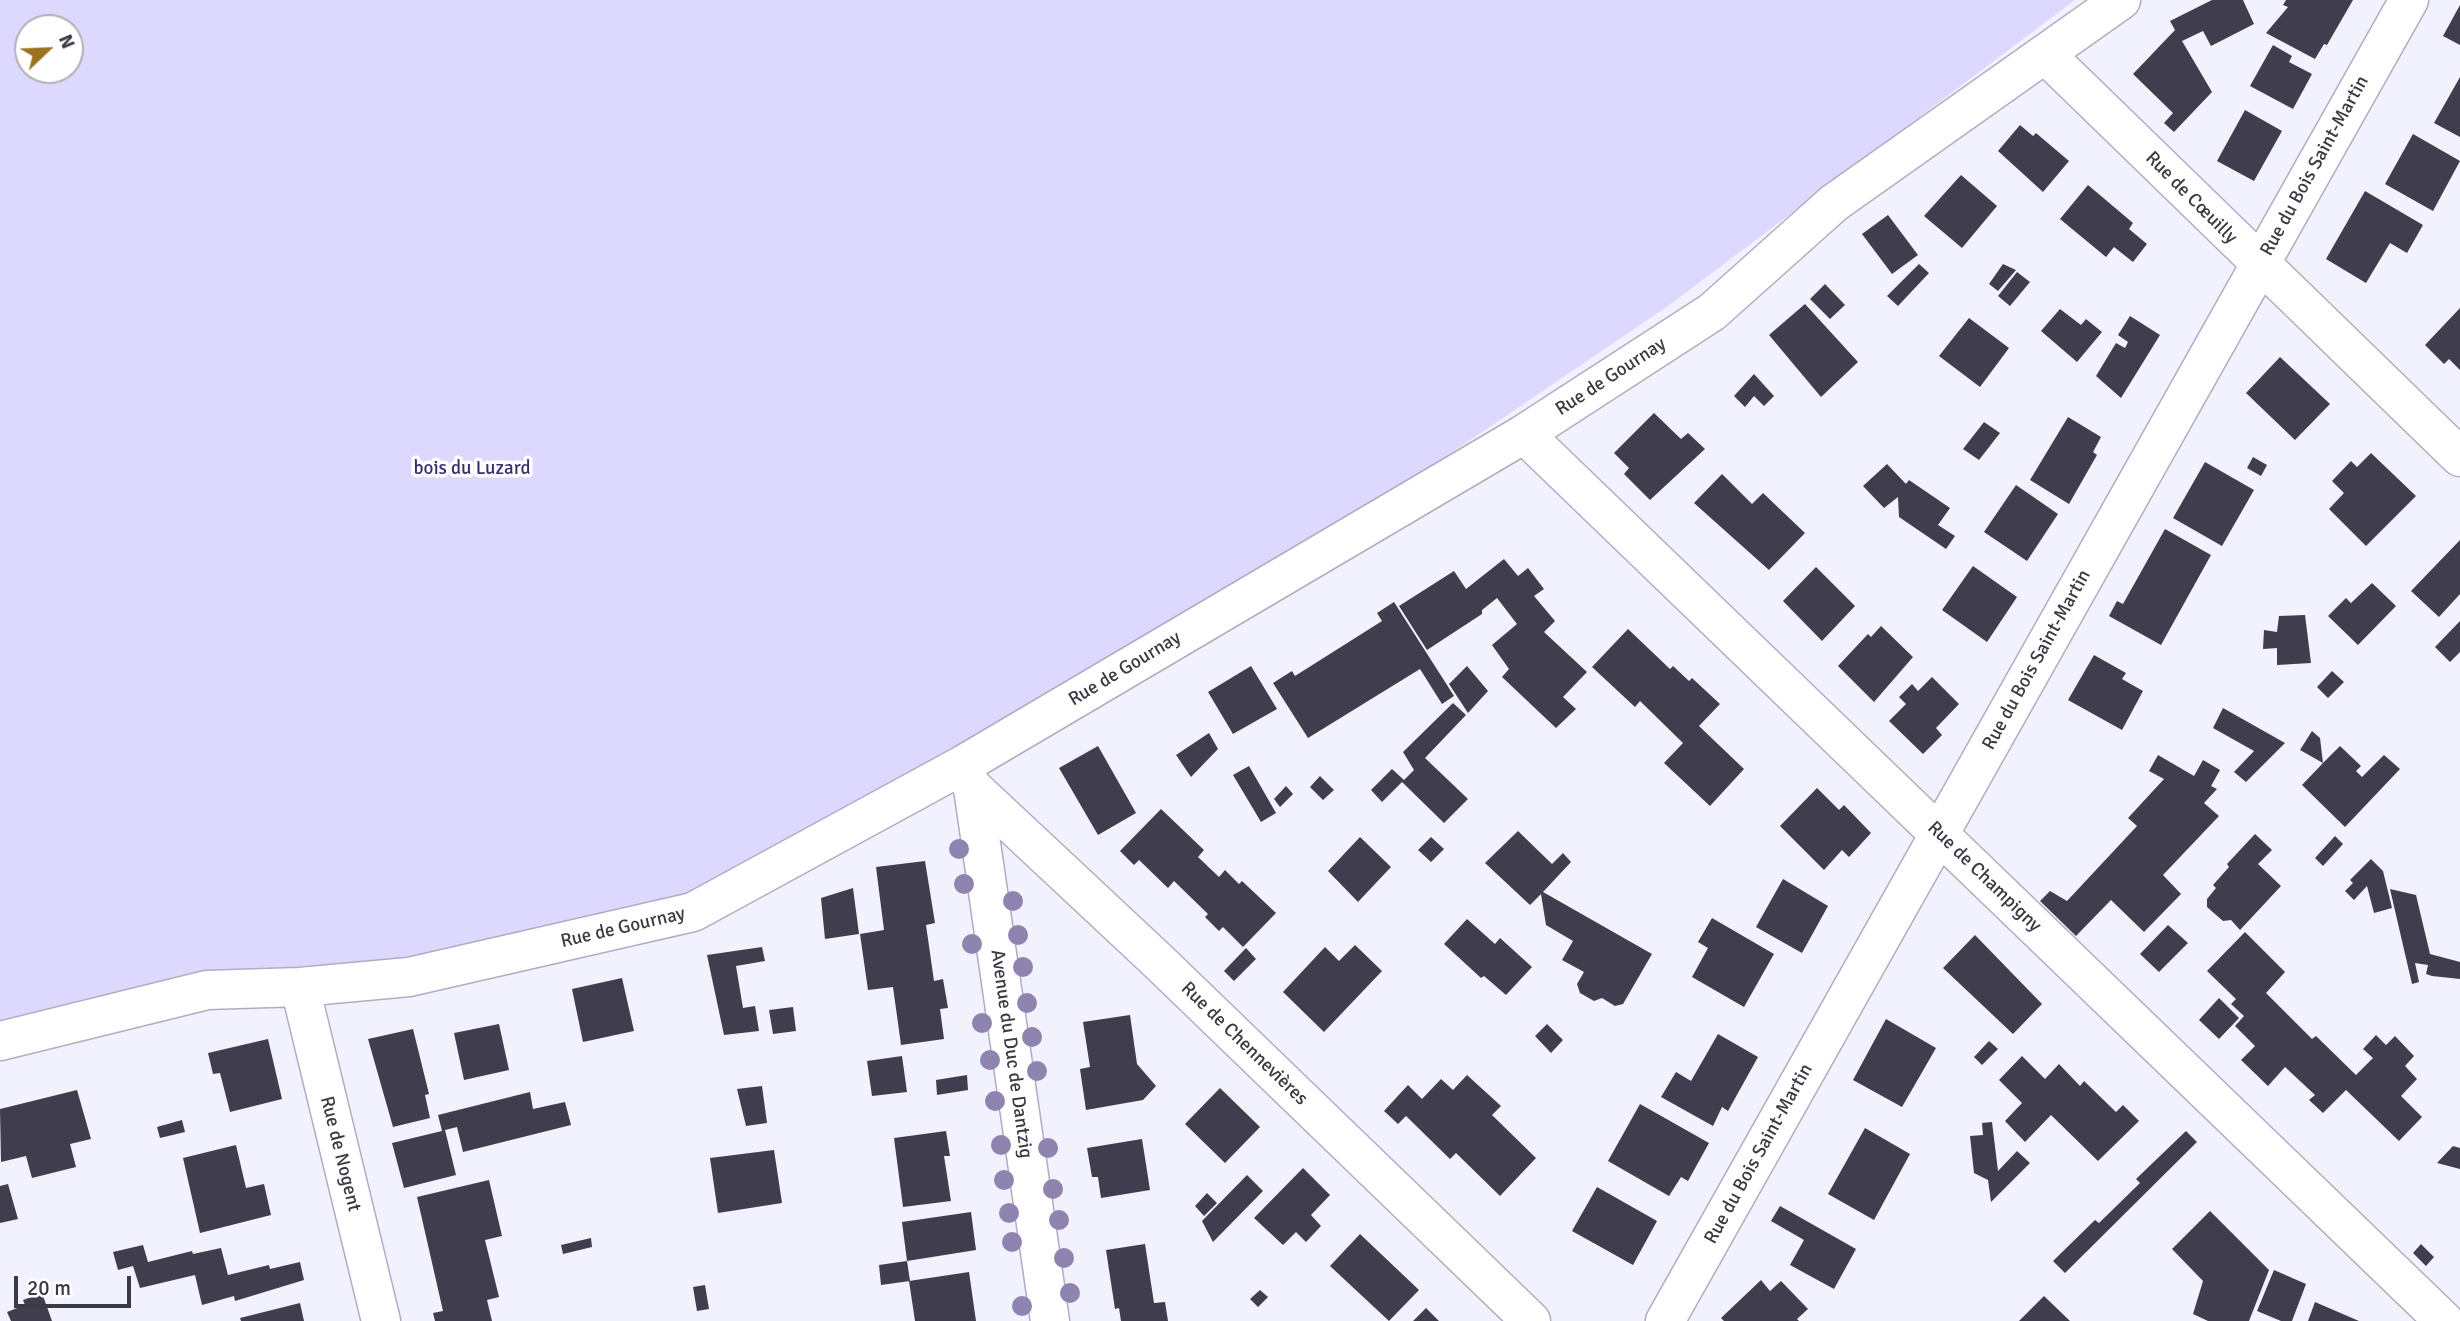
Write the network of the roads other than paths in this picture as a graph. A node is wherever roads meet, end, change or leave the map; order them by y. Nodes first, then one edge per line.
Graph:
1 (2121, 0) edge
2 (2409, 0) edge
3 (2045, 54) junction
4 (2259, 265) junction
5 (1524, 434) junction
6 (2460, 457) edge
7 (967, 777) junction
8 (1939, 834) junction
9 (300, 986) junction
10 (0, 1041) edge
11 (381, 1321) edge
12 (1050, 1321) edge
13 (1531, 1321) edge
14 (1665, 1321) edge
15 (2444, 1321) edge

1 - 3 street, Rue de Gournay
2 - 4 street, Rue du Bois Saint-Martin
3 - 4 street, Rue de Cœuilly
3 - 5 street, Rue de Gournay
4 - 6 street, Rue de Cœuilly
4 - 8 street, Rue du Bois Saint-Martin
5 - 7 street, Rue de Gournay
5 - 8 street, Rue de Champigny
7 - 9 street, Rue de Gournay
7 - 12 street, Avenue du Duc de Dantzig
7 - 13 street, Rue de Chennevières
8 - 14 street, Rue du Bois Saint-Martin
8 - 15 street, Rue de Champigny
9 - 10 street, Rue de Gournay
9 - 11 street, Rue de Nogent

